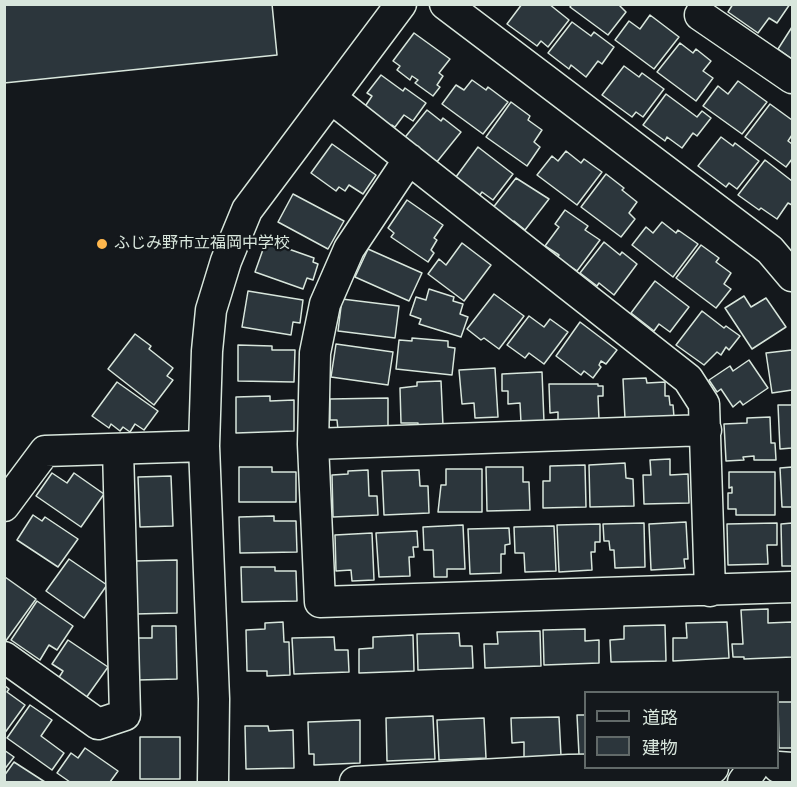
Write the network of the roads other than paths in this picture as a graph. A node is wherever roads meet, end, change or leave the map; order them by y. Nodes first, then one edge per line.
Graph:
1 (401, 4) edge
2 (445, 4) edge
3 (698, 8) edge
4 (792, 78) edge
5 (331, 98) junction
6 (409, 159) junction
7 (792, 276) edge
8 (706, 430) junction
9 (313, 444) junction
10 (204, 446) junction
11 (118, 449) junction
12 (4, 506) edge
13 (792, 587) edge
14 (710, 591) junction
15 (4, 657) edge
16 (694, 769) edge
17 (752, 769) edge
18 (565, 776) edge
19 (213, 783) edge
20 (355, 783) edge
21 (743, 783) edge

1 - 5 street
2 - 7 street
3 - 4 street
5 - 6 street
5 - 10 street
6 - 8 street
6 - 9 street
8 - 9 street
8 - 14 street
9 - 14 street
10 - 11 street
10 - 19 street
11 - 12 street
11 - 15 street
13 - 14 street
16 - 18 street
17 - 21 street
18 - 20 street

